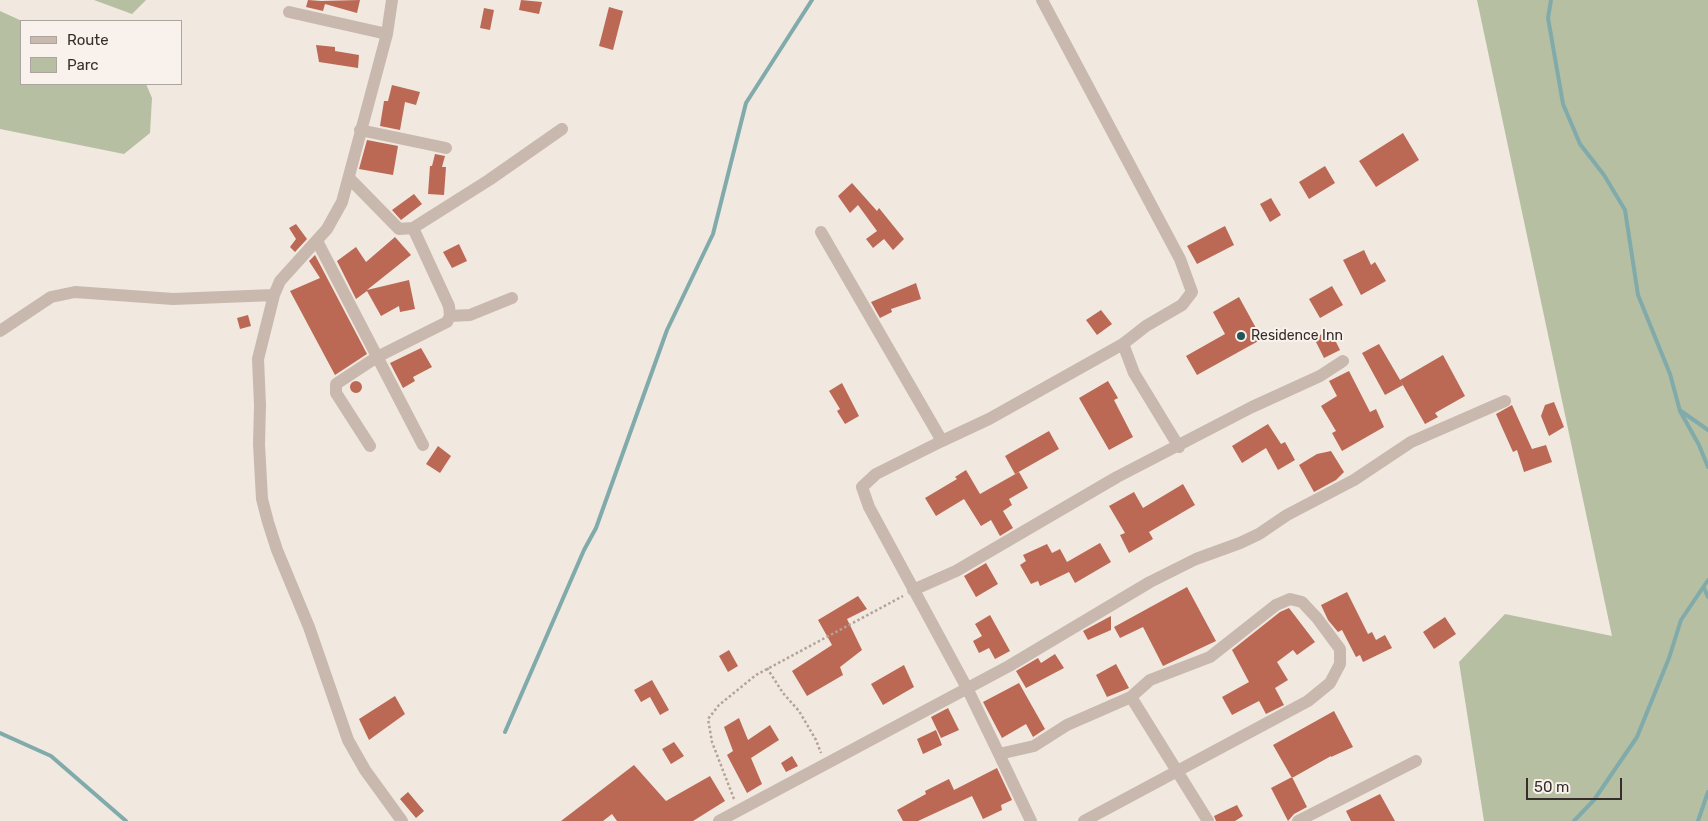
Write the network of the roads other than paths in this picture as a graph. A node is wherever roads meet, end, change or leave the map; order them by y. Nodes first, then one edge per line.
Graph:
1 (392, 0) edge
2 (1042, 0) edge
3 (289, 12) dead end
4 (388, 34) junction
5 (562, 129) dead end
6 (360, 130) junction
7 (446, 148) dead end
8 (349, 178) junction
9 (413, 228) junction
10 (821, 232) dead end
11 (317, 241) junction
12 (274, 295) junction
13 (512, 298) dead end
14 (450, 316) junction
15 (0, 331) edge
16 (1123, 344) junction
17 (377, 356) junction
18 (1343, 361) dead end
19 (1505, 402) dead end
20 (942, 441) junction
21 (423, 445) dead end
22 (370, 446) dead end
23 (1179, 447) junction
24 (913, 590) junction
25 (967, 688) junction
26 (1131, 697) junction
27 (999, 754) junction
28 (1416, 762) dead end
29 (1178, 770) junction
30 (402, 821) edge
31 (719, 821) edge
32 (1030, 821) edge
33 (1084, 821) edge
34 (1208, 821) edge
35 (1298, 821) edge

1 - 4 street
2 - 16 street
3 - 4 street
4 - 6 street
5 - 9 street
6 - 7 street
6 - 8 street
8 - 9 street
8 - 11 street
9 - 14 street
10 - 20 street
11 - 12 street
11 - 17 street
12 - 15 street
12 - 30 street
13 - 14 street
14 - 17 street
16 - 20 street
16 - 23 street
17 - 21 street
17 - 22 street
18 - 23 street
19 - 25 street
20 - 24 street
23 - 24 street
24 - 25 street
25 - 27 street
25 - 31 street
26 - 27 street
26 - 29 street
26 - 29 street
27 - 32 street
28 - 35 street
29 - 33 street
29 - 34 street

